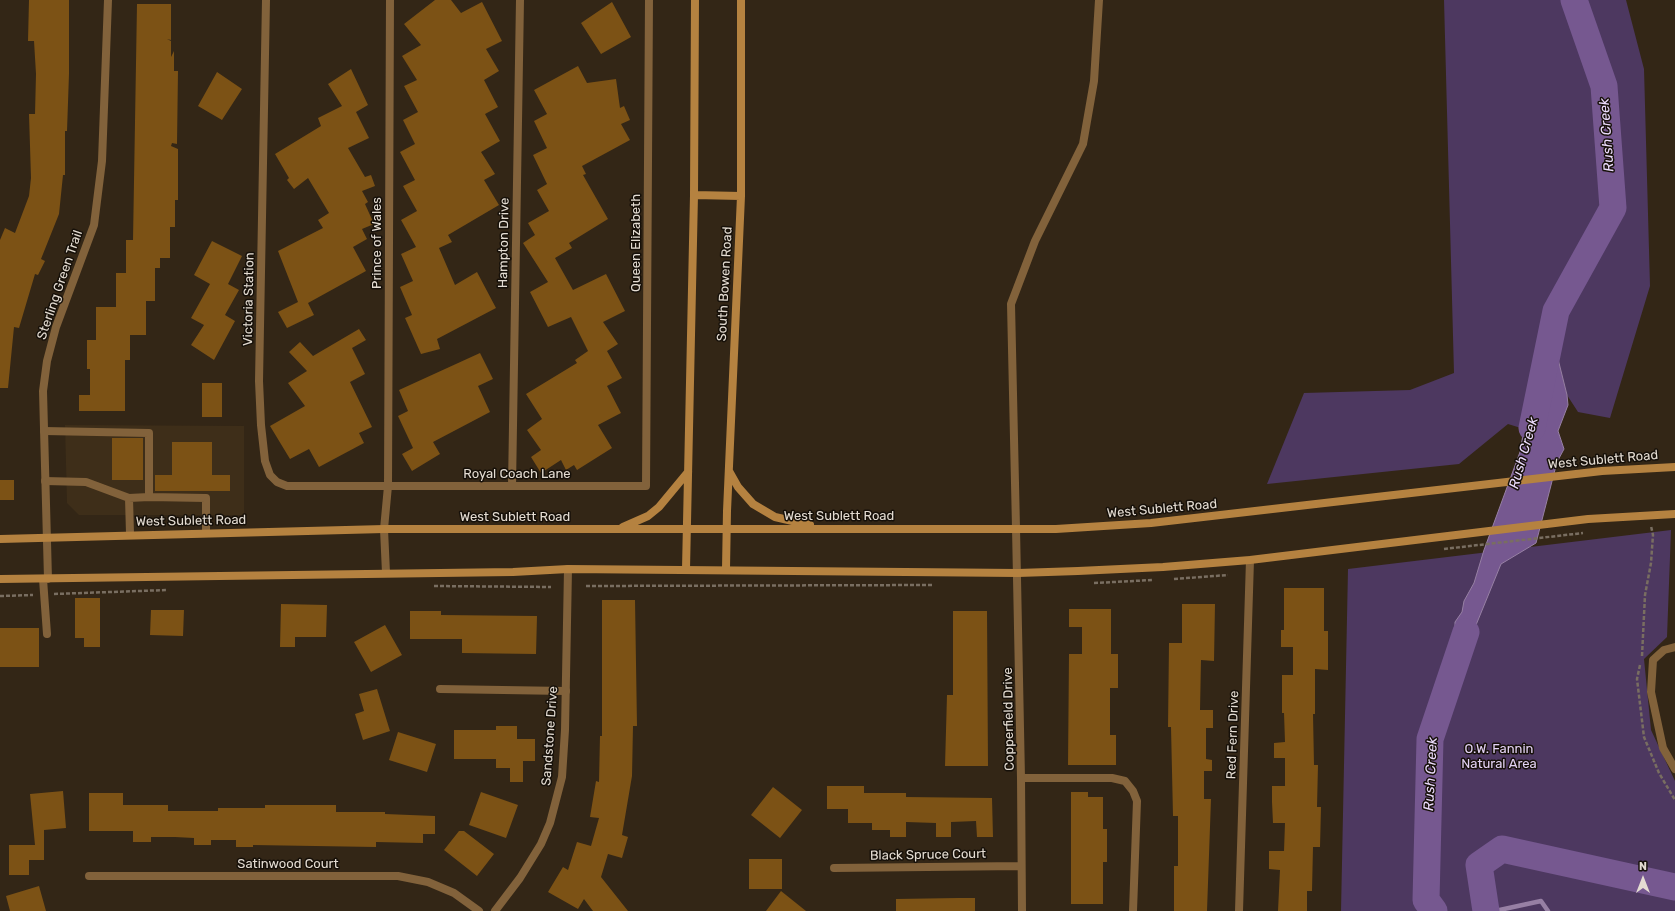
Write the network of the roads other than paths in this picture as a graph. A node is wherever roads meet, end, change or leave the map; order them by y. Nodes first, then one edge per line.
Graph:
1 (108, 0) edge
2 (266, 0) edge
3 (390, 0) edge
4 (520, 0) edge
5 (649, 0) edge
6 (695, 0) edge
7 (741, 0) edge
8 (1099, 0) edge
9 (694, 195) junction
10 (741, 196) junction
11 (44, 431) junction
12 (1675, 467) edge
13 (728, 470) junction
14 (688, 472) junction
15 (45, 482) junction
16 (388, 486) junction
17 (512, 486) junction
18 (646, 486) joint
19 (149, 497) junction
20 (129, 498) junction
21 (1675, 514) edge
22 (822, 528) junction
23 (1016, 528) junction
24 (384, 529) junction
25 (620, 529) junction
26 (687, 529) junction
27 (726, 529) junction
28 (206, 532) junction
29 (130, 534) junction
30 (47, 538) junction
31 (0, 539) edge
32 (1250, 560) junction
33 (568, 569) junction
34 (686, 569) junction
35 (726, 569) junction
36 (386, 573) junction
37 (1018, 573) junction
38 (0, 579) edge
39 (46, 579) junction
40 (47, 634) dead end
41 (1675, 648) edge
42 (440, 689) dead end
43 (566, 691) junction
44 (1675, 769) edge
45 (1021, 778) junction
46 (1021, 866) junction
47 (834, 868) dead end
48 (89, 876) dead end
49 (479, 911) edge
50 (495, 911) edge
51 (1022, 911) edge
52 (1133, 911) edge
53 (1239, 911) edge

1 - 11 street, Sterling Green Trail
2 - 16 street, Victoria Station
3 - 16 street, Prince of Wales
4 - 17 street, Hampton Drive
5 - 18 street, Queen Elizabeth
6 - 9 main road
7 - 10 main road, South Bowen Road
8 - 23 street, Copperfield Drive
9 - 10 main road
9 - 14 main road
10 - 13 main road, South Bowen Road
11 - 15 street, Sterling Green Trail
11 - 19 street
12 - 23 main road, West Sublett Road
13 - 22 main road
13 - 27 main road, South Bowen Road
14 - 25 main road
14 - 26 main road
15 - 20 street
15 - 30 street, Sterling Green Trail
16 - 17 street, Royal Coach Lane
16 - 24 street, Prince of Wales
17 - 18 street, Royal Coach Lane
19 - 20 street
19 - 28 street
20 - 29 street
21 - 32 main road
22 - 23 main road, West Sublett Road
22 - 27 main road, West Sublett Road
23 - 37 street, Copperfield Drive
24 - 25 main road, West Sublett Road
24 - 28 main road, West Sublett Road
24 - 36 street, Prince of Wales
25 - 26 main road, West Sublett Road
26 - 27 main road, West Sublett Road
26 - 34 main road
27 - 35 main road, South Bowen Road
28 - 29 main road, West Sublett Road
29 - 30 main road, West Sublett Road
30 - 31 main road, West Sublett Road
30 - 39 street, Sterling Green Trail
32 - 37 main road
32 - 53 street, Red Fern Drive
33 - 34 main road
33 - 36 main road
33 - 43 street, Sandstone Drive
34 - 35 main road
35 - 37 main road
36 - 39 main road
37 - 45 street, Copperfield Drive
38 - 39 main road
39 - 40 street, Sterling Green Trail
41 - 44 street
42 - 43 street
43 - 50 street, Sandstone Drive
45 - 46 street, Copperfield Drive
45 - 52 street
46 - 47 street, Black Spruce Court
46 - 51 street, Copperfield Drive
48 - 49 street, Satinwood Court

